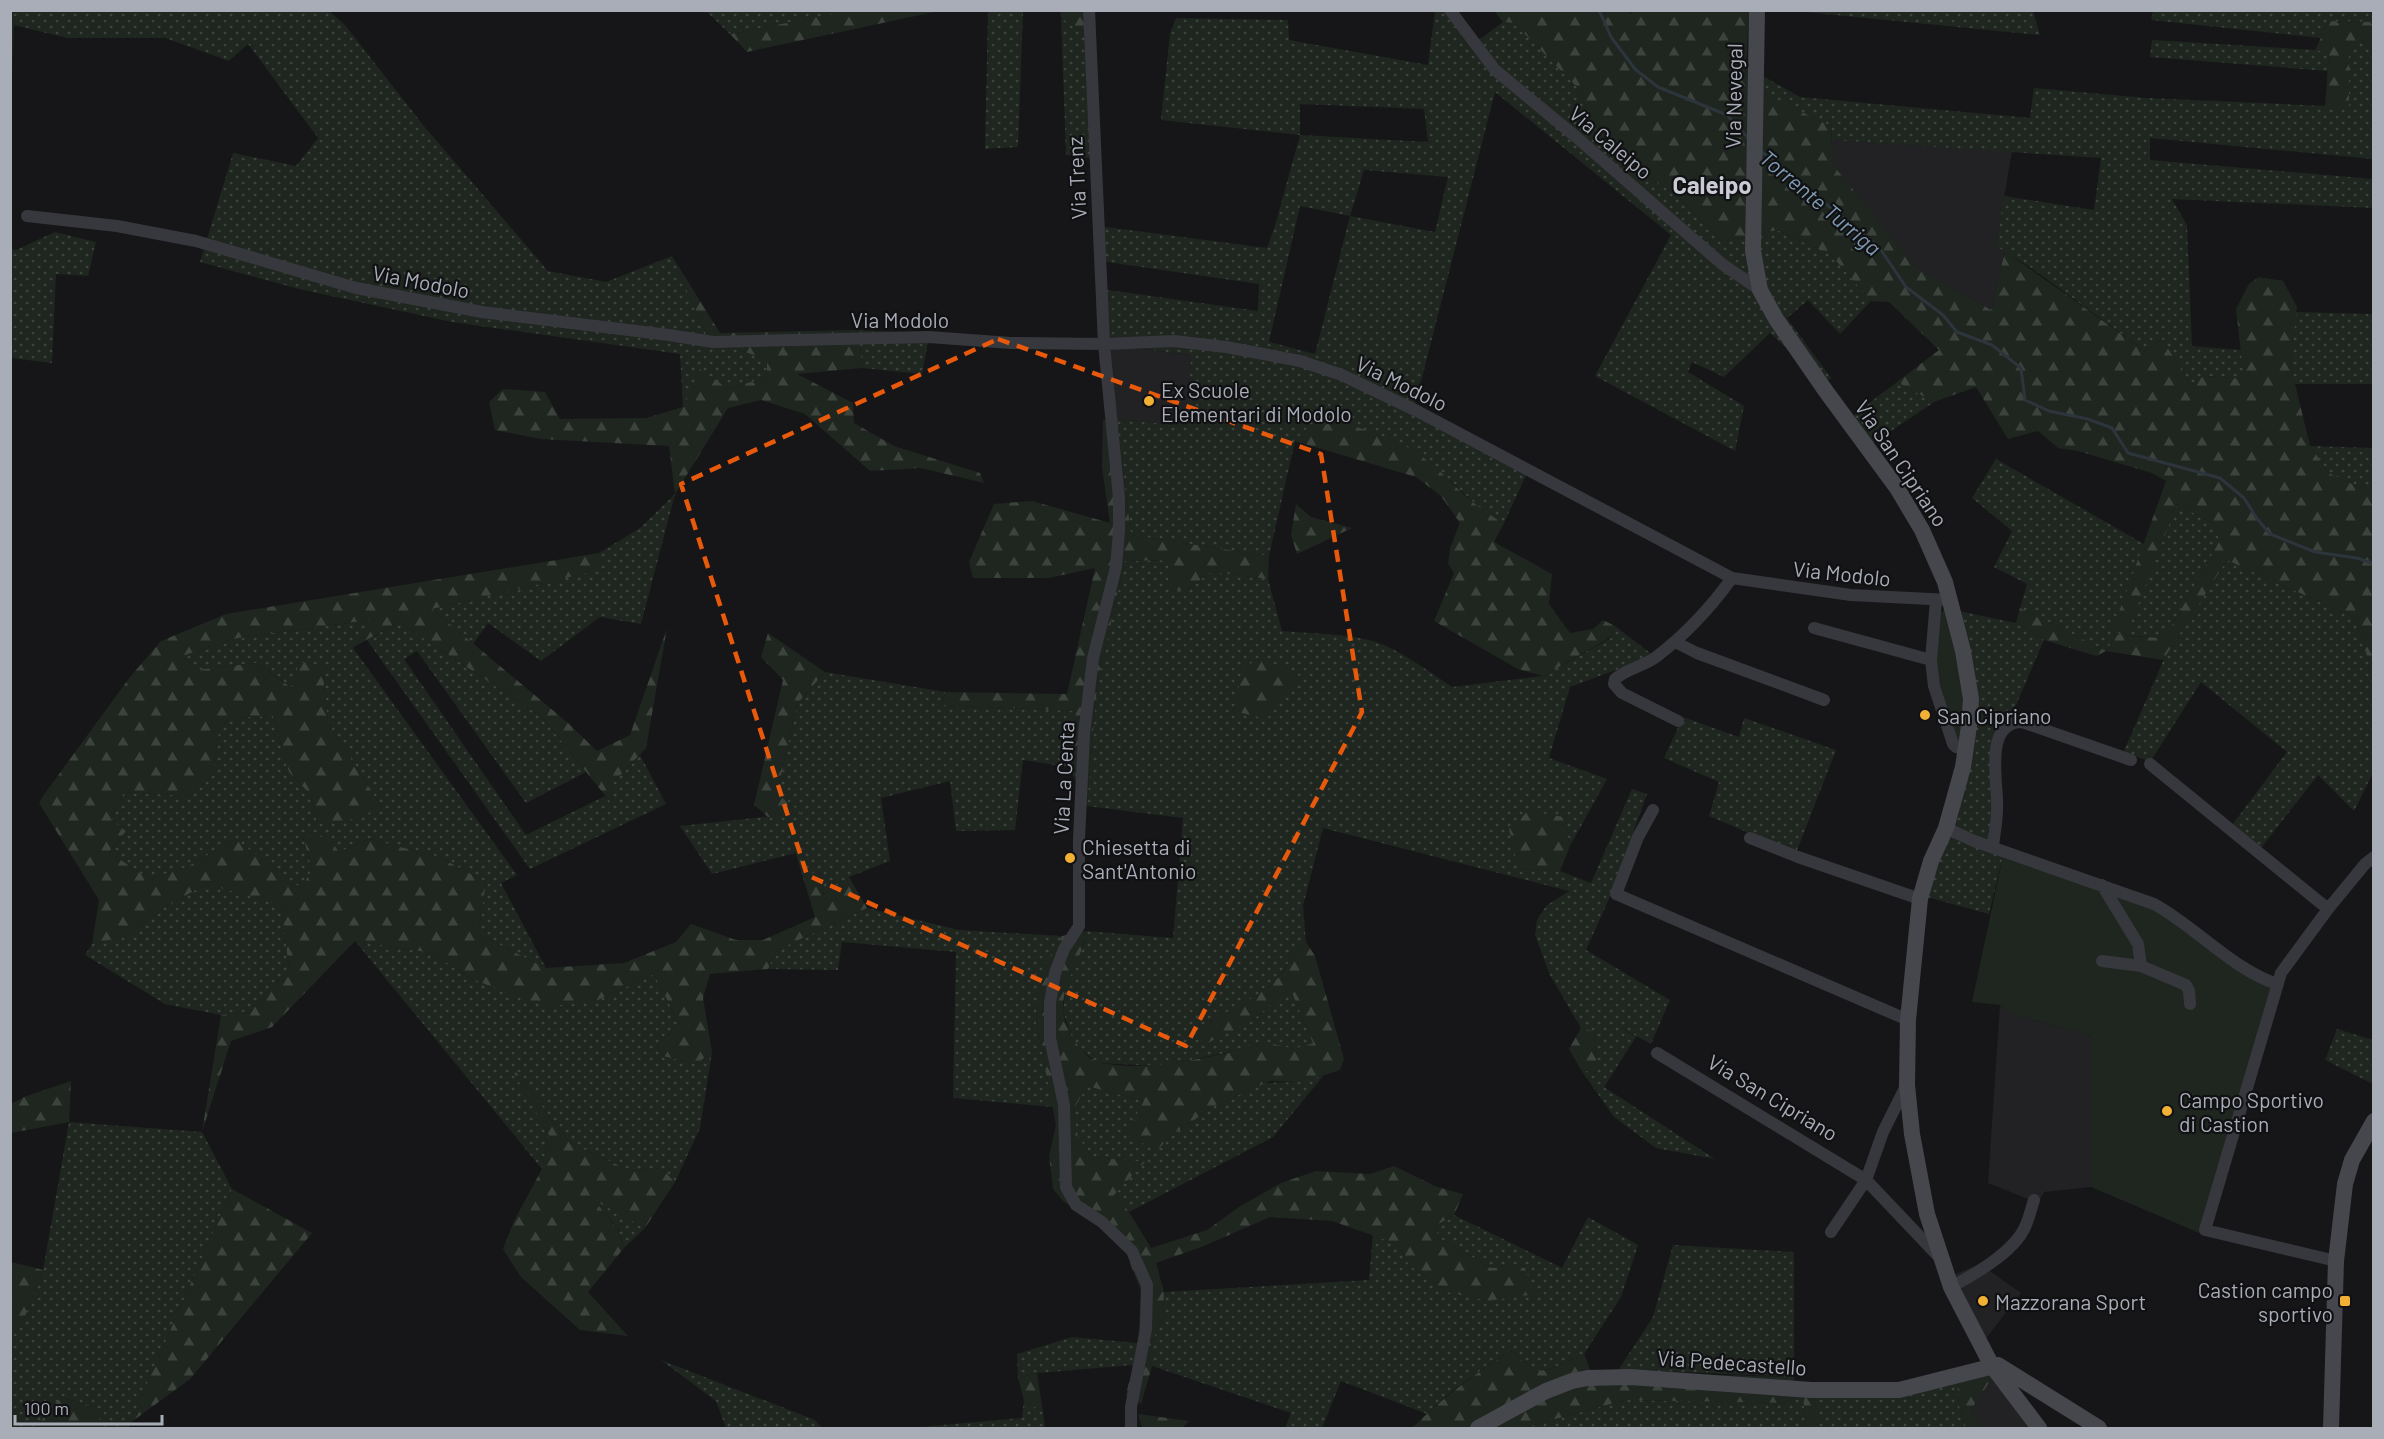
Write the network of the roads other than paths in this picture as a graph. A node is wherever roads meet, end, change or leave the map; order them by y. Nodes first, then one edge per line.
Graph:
1 (1089, 10) edge
2 (1450, 10) edge
3 (1757, 10) edge
4 (27, 216) dead end
5 (1760, 290) junction
6 (1104, 344) junction
7 (1732, 578) junction
8 (1943, 600) junction
9 (1814, 628) dead end
10 (1675, 642) junction
11 (1931, 660) junction
12 (1824, 700) dead end
13 (1678, 721) dead end
14 (1966, 749) junction
15 (2131, 760) dead end
16 (2150, 764) dead end
17 (1653, 810) dead end
18 (1946, 828) junction
19 (1750, 838) dead end
20 (1993, 847) junction
21 (2373, 857) edge
22 (2102, 885) junction
23 (1920, 899) junction
24 (2328, 909) junction
25 (2102, 961) dead end
26 (2141, 966) junction
27 (2277, 984) junction
28 (2190, 1004) dead end
29 (1908, 1020) junction
30 (1657, 1053) dead end
31 (1907, 1085) junction
32 (2373, 1121) edge
33 (1866, 1179) junction
34 (2034, 1200) dead end
35 (1831, 1232) dead end
36 (1942, 1260) junction
37 (2336, 1261) junction
38 (1951, 1287) junction
39 (1992, 1366) junction
40 (1131, 1428) edge
41 (1478, 1428) edge
42 (2039, 1428) edge
43 (2099, 1428) edge
44 (2331, 1428) edge

1 - 6 street, Via Trenz
2 - 5 street, Via Caleipo
3 - 5 main road, Via Nevegal
4 - 6 street, Via Modolo
5 - 8 main road, Via San Cipriano
6 - 7 street, Via Modolo
6 - 40 street, Via La Centa
7 - 8 street, Via Modolo
7 - 10 street
8 - 11 street, Via San Cipriano
8 - 14 main road, Via San Cipriano
9 - 11 street
10 - 12 street
10 - 13 street
11 - 14 street, Via San Cipriano
14 - 18 main road, Via San Cipriano
15 - 20 street
16 - 24 street
17 - 29 street
18 - 20 street
18 - 23 main road, Via San Cipriano
19 - 23 street
20 - 22 street
21 - 24 street
22 - 26 street
22 - 27 street
23 - 29 main road, Via San Cipriano
24 - 27 street
25 - 26 street
26 - 28 street
27 - 37 street
29 - 31 main road, Via San Cipriano
30 - 33 street, Via San Cipriano
31 - 33 street, Via San Cipriano
31 - 36 main road, Via San Cipriano
32 - 37 main road
33 - 35 street, Via San Cipriano
33 - 36 street, Via San Cipriano
34 - 38 street
36 - 38 main road, Via San Cipriano
37 - 44 main road
38 - 39 main road, Via San Cipriano
39 - 41 main road, Via Pedecastello
39 - 42 main road, Via San Cipriano
39 - 43 main road

